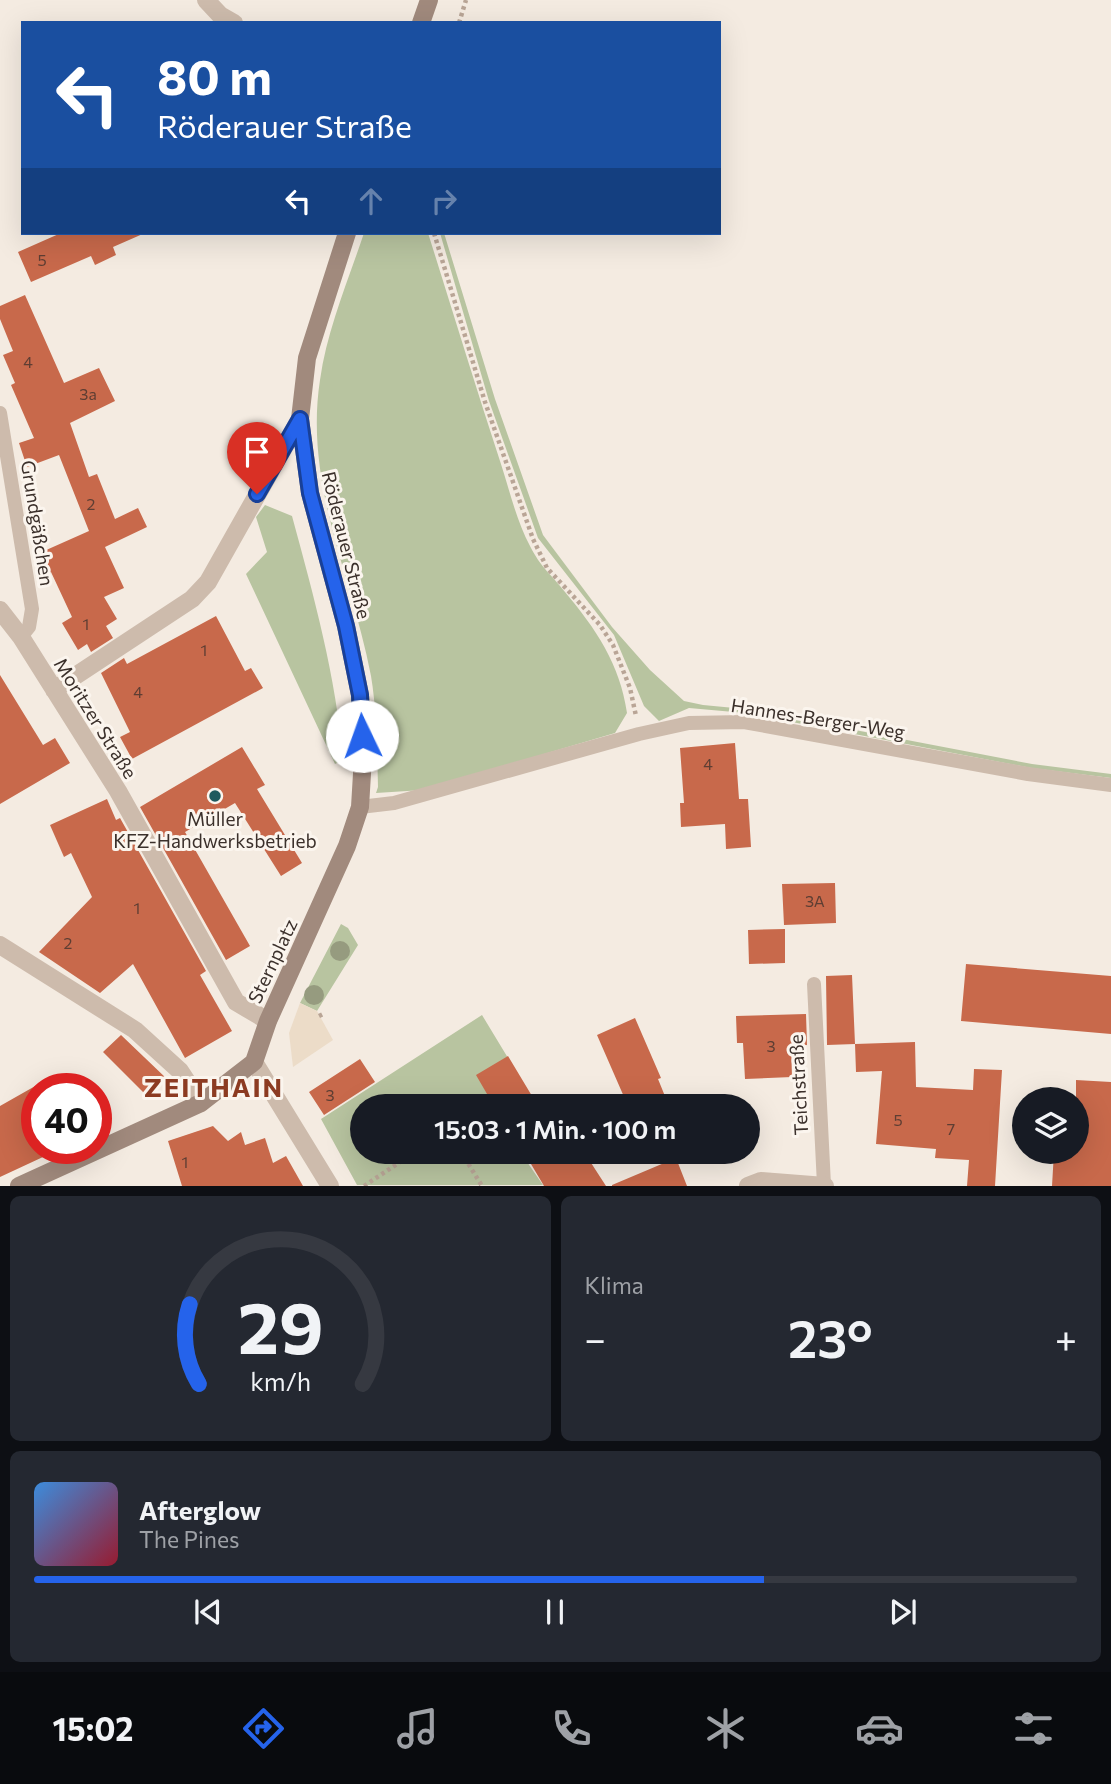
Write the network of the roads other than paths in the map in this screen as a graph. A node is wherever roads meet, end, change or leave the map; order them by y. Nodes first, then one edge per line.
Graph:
1 (206, 0) edge
2 (429, 0) edge
3 (230, 21) edge
4 (422, 21) edge
5 (346, 235) edge
6 (0, 413) edge
7 (300, 419) junction
8 (0, 610) edge
9 (21, 637) junction
10 (54, 690) junction
11 (1111, 785) edge
12 (360, 807) junction
13 (347, 846) joint
14 (0, 945) edge
15 (814, 984) dead end
16 (268, 1021) junction
17 (254, 1062) junction
18 (201, 1103) junction
19 (19, 1185) edge
20 (330, 1185) edge
21 (748, 1185) edge
22 (824, 1185) edge

1 - 3 street
2 - 4 street
5 - 7 street, Röderauer Straße
6 - 9 lane, Grundgäßchen
7 - 10 street, Röderauer Straße
7 - 12 street, Röderauer Straße
8 - 9 street, Moritzer Straße
9 - 10 street, Moritzer Straße
10 - 16 street, Moritzer Straße
11 - 12 lane, Hannes-Berger-Weg
12 - 13 street, Röderauer Straße
13 - 16 street, Sternplatz
14 - 18 street
15 - 22 lane, Teichstraße
16 - 17 street, Sternplatz
17 - 18 street
17 - 20 street
18 - 19 street
21 - 22 street, Teichstraße

